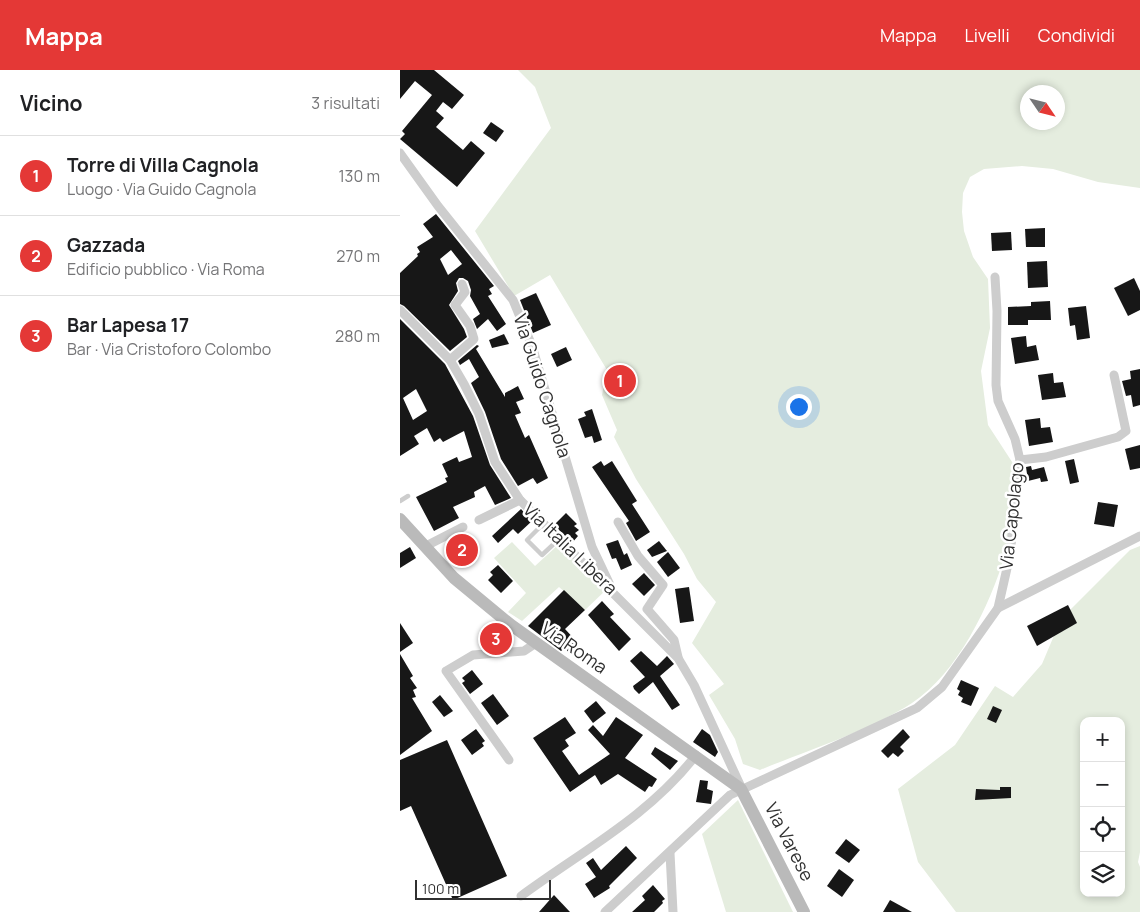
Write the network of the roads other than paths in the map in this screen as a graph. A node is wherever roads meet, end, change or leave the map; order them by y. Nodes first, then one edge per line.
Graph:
1 (400, 153) edge
2 (995, 277) dead end
3 (462, 284) dead end
4 (400, 310) edge
5 (450, 360) junction
6 (1114, 375) dead end
7 (1020, 460) junction
8 (408, 496) dead end
9 (520, 500) junction
10 (400, 501) edge
11 (400, 519) edge
12 (479, 520) dead end
13 (618, 522) dead end
14 (543, 524) junction
15 (463, 527) dead end
16 (1140, 536) edge
17 (558, 540) junction
18 (424, 547) junction
19 (613, 591) junction
20 (998, 608) junction
21 (536, 643) junction
22 (678, 658) junction
23 (696, 754) junction
24 (509, 760) dead end
25 (741, 788) junction
26 (670, 853) junction
27 (521, 896) dead end
28 (605, 912) edge
29 (673, 912) edge
30 (804, 912) edge

1 - 19 street, Via Guido Cagnola
2 - 7 street, Via Capolago
3 - 5 street
4 - 5 street, Via Italia Libera
5 - 9 street, Via Italia Libera
6 - 7 street
7 - 20 street, Via Capolago
8 - 10 lane
9 - 12 street
9 - 14 street, Via Italia Libera
11 - 18 main road, Via Roma
13 - 22 street
14 - 17 street, Via Italia Libera
14 - 17 lane
15 - 18 street
16 - 20 street, Via Capolago
17 - 19 street, Via Italia Libera
18 - 21 main road, Via Roma
19 - 22 street, Via Italia Libera
20 - 25 street, Via Capolago
21 - 23 main road, Via Roma
21 - 24 street
22 - 25 street, Via Italia Libera
23 - 25 main road, Via Roma
23 - 27 street
25 - 26 street, Via Capolago
25 - 30 main road, Via Varese
26 - 28 street, Via Capolago
26 - 29 street

